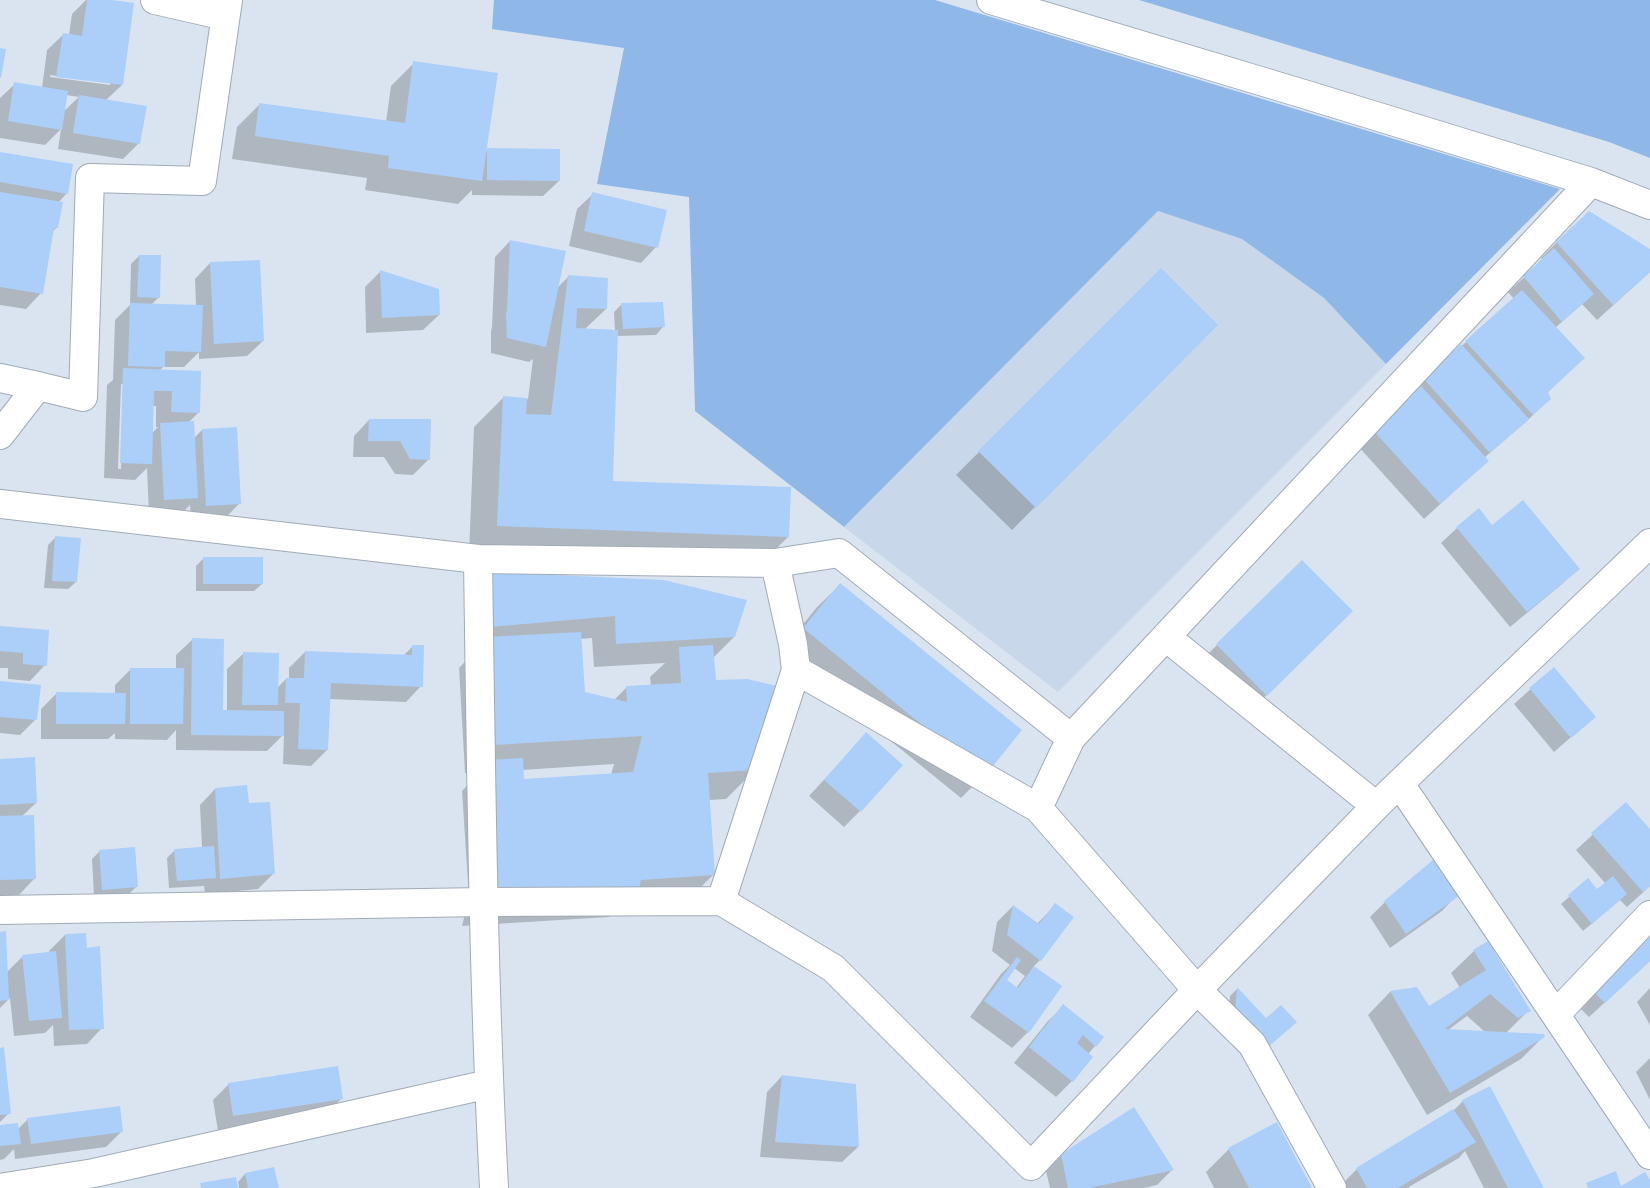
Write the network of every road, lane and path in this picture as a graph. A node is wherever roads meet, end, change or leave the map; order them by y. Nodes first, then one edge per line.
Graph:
1 (155, 0) edge
2 (991, 0) edge
3 (227, 8) edge
4 (1591, 182) junction
5 (1650, 205) edge
6 (0, 378) edge
7 (38, 386) junction
8 (0, 435) edge
9 (0, 504) edge
10 (1650, 543) edge
11 (478, 558) junction
12 (775, 562) junction
13 (1166, 637) junction
14 (796, 670) junction
15 (1071, 738) junction
16 (1400, 784) junction
17 (1376, 806) junction
18 (1038, 808) junction
19 (721, 901) junction
20 (483, 902) junction
21 (0, 910) edge
22 (1650, 915) edge
23 (1197, 990) junction
24 (1556, 1014) junction
25 (489, 1084) junction
26 (1650, 1155) edge
27 (94, 1180) edge
28 (0, 1188) edge
29 (494, 1188) edge
30 (1332, 1188) edge

1 - 3 street
2 - 4 street
3 - 7 street
4 - 5 street
4 - 13 street
6 - 7 street
7 - 8 street
9 - 11 street
10 - 16 street
11 - 12 street
11 - 20 street
12 - 14 street
12 - 15 street
13 - 15 street
13 - 17 street
14 - 18 street
14 - 19 street
15 - 18 street
16 - 17 street
16 - 24 street
17 - 23 street
18 - 23 street
19 - 20 street
19 - 23 street
20 - 21 street
20 - 25 street
22 - 24 street
23 - 30 street
24 - 26 street
25 - 27 street
25 - 29 street
27 - 28 street

